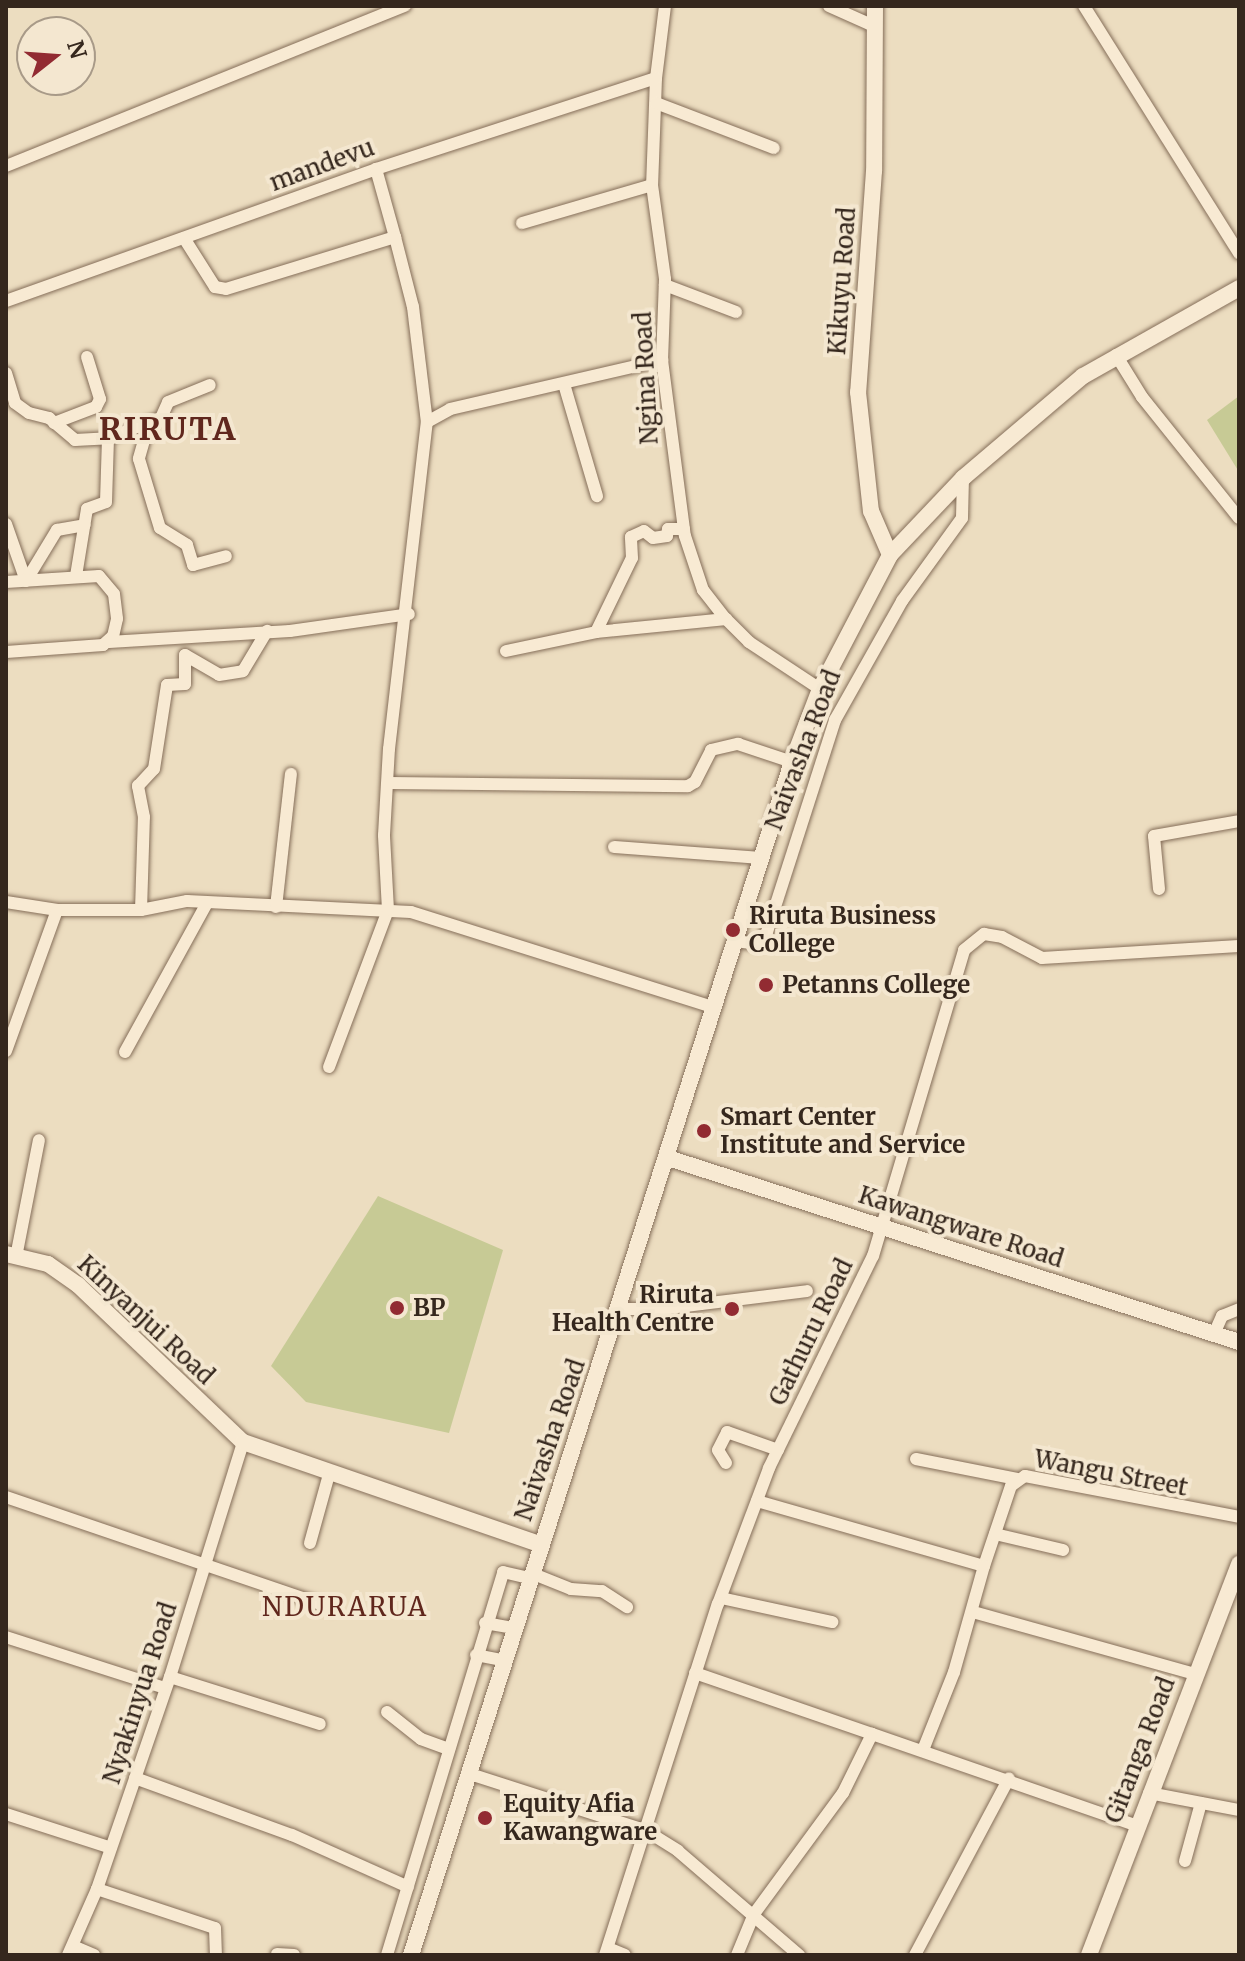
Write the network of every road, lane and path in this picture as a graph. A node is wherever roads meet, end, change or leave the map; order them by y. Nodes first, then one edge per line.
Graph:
1 (405, 6) edge
2 (665, 6) edge
3 (829, 6) edge
4 (875, 6) edge
5 (1084, 6) edge
6 (874, 26) junction
7 (656, 78) junction
8 (656, 103) junction
9 (774, 148) dead end
10 (6, 166) edge
11 (376, 169) junction
12 (652, 185) junction
13 (522, 223) dead end
14 (395, 237) junction
15 (184, 238) junction
16 (1239, 253) edge
17 (665, 285) junction
18 (1239, 288) edge
19 (6, 301) edge
20 (736, 312) dead end
21 (1116, 355) junction
22 (87, 357) dead end
23 (662, 360) junction
24 (6, 373) edge
25 (564, 384) junction
26 (210, 385) dead end
27 (427, 422) junction
28 (54, 423) junction
29 (149, 423) junction
30 (108, 438) junction
31 (963, 478) junction
32 (597, 496) dead end
33 (1239, 518) edge
34 (6, 524) edge
35 (85, 525) junction
36 (684, 529) junction
37 (890, 555) junction
38 (226, 556) dead end
39 (76, 576) junction
40 (26, 581) junction
41 (6, 582) edge
42 (409, 614) junction
43 (726, 619) junction
44 (267, 631) junction
45 (596, 632) junction
46 (109, 642) junction
47 (506, 651) dead end
48 (6, 652) edge
49 (820, 689) junction
50 (792, 762) junction
51 (291, 774) dead end
52 (389, 783) junction
53 (1239, 821) edge
54 (614, 847) dead end
55 (764, 853) junction
56 (788, 855) junction
57 (1159, 889) dead end
58 (6, 902) edge
59 (207, 903) junction
60 (276, 907) junction
61 (57, 910) junction
62 (141, 910) junction
63 (388, 910) junction
64 (735, 941) junction
65 (1239, 946) edge
66 (713, 1007) junction
67 (6, 1051) edge
68 (125, 1052) dead end
69 (329, 1067) dead end
70 (39, 1140) dead end
71 (668, 1158) junction
72 (879, 1227) junction
73 (11, 1256) edge
74 (807, 1291) dead end
75 (620, 1309) junction
76 (1239, 1309) edge
77 (1214, 1334) junction
78 (1239, 1342) edge
79 (243, 1442) junction
80 (778, 1450) junction
81 (916, 1459) dead end
82 (726, 1463) dead end
83 (330, 1471) junction
84 (1017, 1479) junction
85 (6, 1497) edge
86 (757, 1501) junction
87 (1239, 1517) edge
88 (995, 1534) junction
89 (310, 1543) dead end
90 (540, 1544) junction
91 (1063, 1550) dead end
92 (1239, 1564) edge
93 (984, 1566) junction
94 (204, 1568) junction
95 (530, 1575) junction
96 (721, 1598) junction
97 (627, 1607) dead end
98 (332, 1608) dead end
99 (973, 1612) junction
100 (832, 1622) dead end
101 (485, 1623) junction
102 (513, 1628) junction
103 (6, 1637) edge
104 (476, 1655) junction
105 (502, 1660) junction
106 (695, 1673) junction
107 (1195, 1674) junction
108 (167, 1682) junction
109 (387, 1712) dead end
110 (320, 1724) dead end
111 (453, 1734) junction
112 (872, 1734) junction
113 (477, 1738) junction
114 (449, 1749) junction
115 (923, 1750) junction
116 (135, 1778) junction
117 (1009, 1778) junction
118 (439, 1781) junction
119 (464, 1781) junction
120 (1149, 1793) junction
121 (1201, 1803) junction
122 (1239, 1810) edge
123 (6, 1814) edge
124 (1137, 1826) junction
125 (645, 1830) junction
126 (111, 1848) junction
127 (419, 1852) junction
128 (441, 1858) junction
129 (1185, 1861) dead end
130 (408, 1887) junction
131 (97, 1889) junction
132 (402, 1905) junction
133 (424, 1912) junction
134 (754, 1914) junction
135 (71, 1951) edge
136 (607, 1951) edge
137 (277, 1954) edge
138 (94, 1955) edge
139 (216, 1955) edge
140 (294, 1955) edge
141 (387, 1955) edge
142 (411, 1955) edge
143 (625, 1955) edge
144 (737, 1955) edge
145 (799, 1955) edge
146 (915, 1955) edge
147 (1089, 1955) edge

1 - 10 street
2 - 7 street, Ngina Road
3 - 6 street
4 - 6 main road, Kikuyu Road
5 - 16 street
6 - 37 main road, Kikuyu Road
7 - 8 street, Ngina Road
7 - 11 street, mandevu
8 - 9 street
8 - 12 street, Ngina Road
11 - 14 street
11 - 15 street, mandevu
12 - 13 street
12 - 17 street, Ngina Road
14 - 15 street
14 - 27 street
15 - 19 street, mandevu
17 - 20 street
17 - 23 street, Ngina Road
18 - 21 main road, Naivasha Road
21 - 31 main road, Naivasha Road
21 - 33 street
22 - 28 street
23 - 25 street
23 - 36 street, Ngina Road
24 - 28 street
25 - 27 street
25 - 32 street
26 - 29 street
27 - 42 street
28 - 30 street
29 - 30 street
29 - 38 street
30 - 35 street
31 - 37 main road, Naivasha Road
31 - 56 street, Naivasha Road
34 - 40 street
35 - 39 street
35 - 40 street
36 - 43 street, Ngina Road
36 - 45 street
37 - 49 main road, Naivasha Road
39 - 40 street
39 - 46 street
40 - 41 street
42 - 44 street
42 - 52 street
43 - 45 street
43 - 49 street, Ngina Road
44 - 46 street
44 - 62 street
45 - 47 street
46 - 48 street
49 - 50 main road, Naivasha Road
50 - 52 street
50 - 55 main road, Naivasha Road
51 - 60 street
52 - 63 street
53 - 57 street
54 - 55 street
55 - 56 street
55 - 64 main road, Naivasha Road
56 - 64 street, Naivasha Road
58 - 61 street
59 - 60 street
59 - 62 street
59 - 68 street
60 - 63 street
61 - 62 street
61 - 67 street
63 - 66 street
63 - 69 street
64 - 66 main road, Naivasha Road
65 - 72 street, Gathuru Road
66 - 71 main road, Naivasha Road
70 - 73 street
71 - 72 main road, Kawangware Road
71 - 75 main road, Naivasha Road
72 - 77 main road, Kawangware Road
72 - 80 street, Gathuru Road
73 - 79 main road, Kinyanjui Road
74 - 75 street
75 - 90 main road, Naivasha Road
76 - 77 street
77 - 78 main road, Kawangware Road
79 - 83 main road
79 - 94 street, Nyakinyua Road
80 - 82 street
80 - 86 street, Gathuru Road
81 - 84 street
83 - 89 street
83 - 90 main road
84 - 87 street, Wangu Street
84 - 88 street, Wangu Street
85 - 94 street
86 - 93 street
86 - 96 street, Gathuru Road
88 - 91 street
88 - 93 street, Wangu Street
90 - 95 main road, Naivasha Road
92 - 107 main road, Gitanga Road
93 - 99 street, Wangu Street
94 - 98 street
94 - 108 street, Nyakinyua Road
95 - 97 street
95 - 101 street
95 - 102 main road, Naivasha Road
96 - 100 street
96 - 106 street, Gathuru Road
99 - 107 street
99 - 115 street, Wangu Street
101 - 102 street
101 - 104 street
102 - 105 main road, Naivasha Road
103 - 108 street
104 - 105 street
104 - 111 street
105 - 113 main road, Naivasha Road
106 - 112 street
106 - 125 street, Gathuru Road
107 - 120 main road, Gitanga Road
108 - 110 street
108 - 116 street, Nyakinyua Road
109 - 114 street
111 - 113 street
111 - 114 street
112 - 115 street
112 - 134 street
113 - 119 main road, Naivasha Road
114 - 118 street
115 - 117 street
116 - 126 street, Nyakinyua Road
116 - 130 street
117 - 124 street
117 - 146 street
118 - 119 street
118 - 127 street
119 - 125 street
119 - 128 main road, Naivasha Road
120 - 121 street
120 - 124 main road, Gitanga Road
121 - 122 street
121 - 129 street
123 - 126 street
124 - 147 main road, Gitanga Road
125 - 134 street
125 - 136 street, Gathuru Road
126 - 131 street, Nyakinyua Road
127 - 128 street
127 - 130 street
128 - 133 main road, Naivasha Road
130 - 132 street
131 - 135 street, Nyakinyua Road
131 - 139 street
132 - 133 street
132 - 141 street
133 - 142 main road, Naivasha Road
134 - 144 street
134 - 145 street
135 - 138 street
136 - 143 street
137 - 140 street

